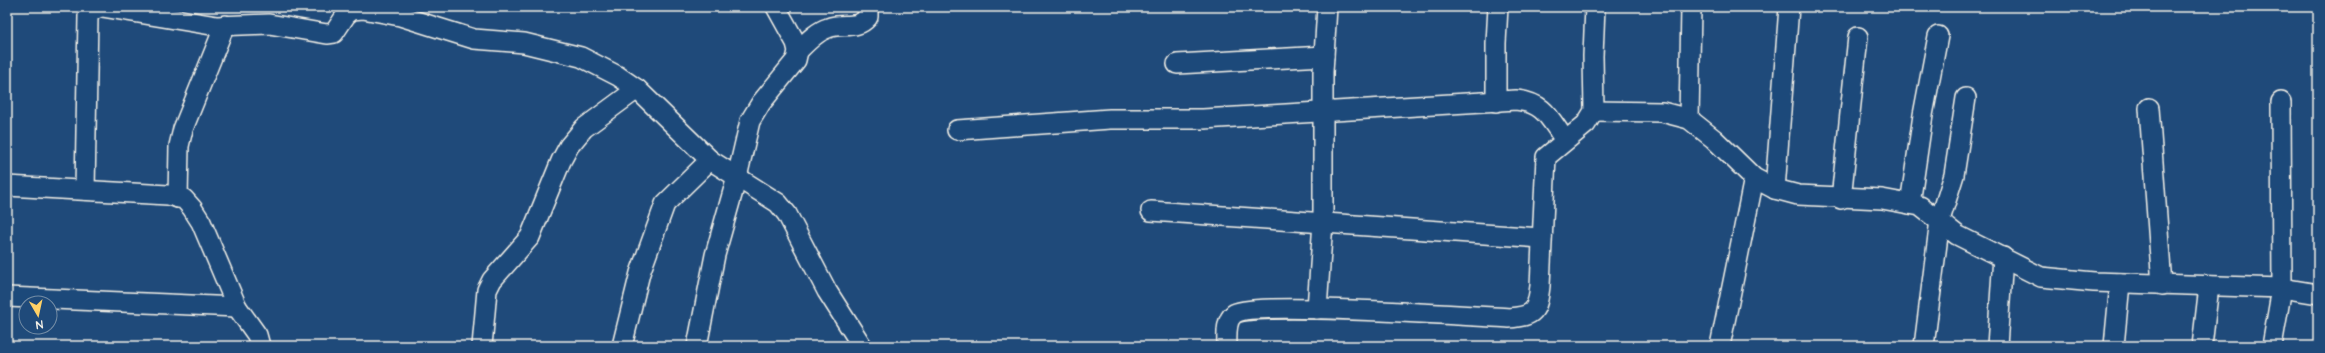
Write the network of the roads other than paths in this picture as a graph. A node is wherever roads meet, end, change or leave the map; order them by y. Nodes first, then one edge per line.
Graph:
1 (776, 7) edge
2 (868, 7) edge
3 (1327, 7) edge
4 (1498, 7) edge
5 (1595, 7) edge
6 (1691, 7) edge
7 (1789, 7) edge
8 (97, 8) edge
9 (352, 9) edge
10 (225, 25) junction
11 (1938, 36) dead end
12 (1858, 37) dead end
13 (798, 51) junction
14 (1324, 56) junction
15 (1177, 64) dead end
16 (637, 89) junction
17 (1966, 98) dead end
18 (1496, 102) junction
19 (2281, 102) dead end
20 (2149, 108) dead end
21 (1594, 112) junction
22 (1323, 113) junction
23 (1689, 119) junction
24 (957, 130) dead end
25 (1565, 140) junction
26 (710, 160) junction
27 (737, 177) junction
28 (1754, 178) junction
29 (7, 186) edge
30 (1775, 189) junction
31 (85, 190) junction
32 (178, 198) junction
33 (1841, 198) junction
34 (1910, 204) junction
35 (1151, 211) dead end
36 (1940, 220) junction
37 (1323, 222) junction
38 (1542, 238) junction
39 (2003, 257) junction
40 (2120, 283) junction
41 (2162, 285) junction
42 (2209, 286) junction
43 (2282, 288) junction
44 (2318, 294) edge
45 (7, 298) edge
46 (237, 307) junction
47 (1317, 309) junction
48 (260, 346) edge
49 (482, 346) edge
50 (622, 346) edge
51 (697, 346) edge
52 (862, 346) edge
53 (1227, 346) edge
54 (1720, 346) edge
55 (1924, 346) edge
56 (1997, 346) edge
57 (2114, 346) edge
58 (2202, 346) edge
59 (2272, 346) edge

1 - 13 street
2 - 13 street
3 - 14 street
4 - 18 street
5 - 21 street
6 - 23 street
7 - 30 street
8 - 10 street
8 - 31 street
9 - 10 street
9 - 16 street
10 - 32 street
11 - 34 street
12 - 33 street
13 - 27 street
14 - 15 street
14 - 22 street
16 - 26 street
16 - 49 street
17 - 36 street
18 - 22 street
18 - 25 street
19 - 43 street
20 - 41 street
21 - 23 street
21 - 25 street
22 - 24 street
22 - 37 street
23 - 28 street
25 - 38 street
26 - 27 street
26 - 50 street
27 - 51 street
27 - 52 street
28 - 30 street
28 - 54 street
29 - 31 street
30 - 33 street
31 - 32 street
32 - 46 street
33 - 34 street
34 - 36 street
35 - 37 street
36 - 39 street
36 - 55 street
37 - 38 street
37 - 47 street
38 - 47 street
39 - 40 street
39 - 56 street
40 - 41 street
40 - 57 street
41 - 42 street
42 - 43 street
42 - 58 street
43 - 44 street
43 - 59 street
45 - 46 street
46 - 48 street
47 - 53 street

